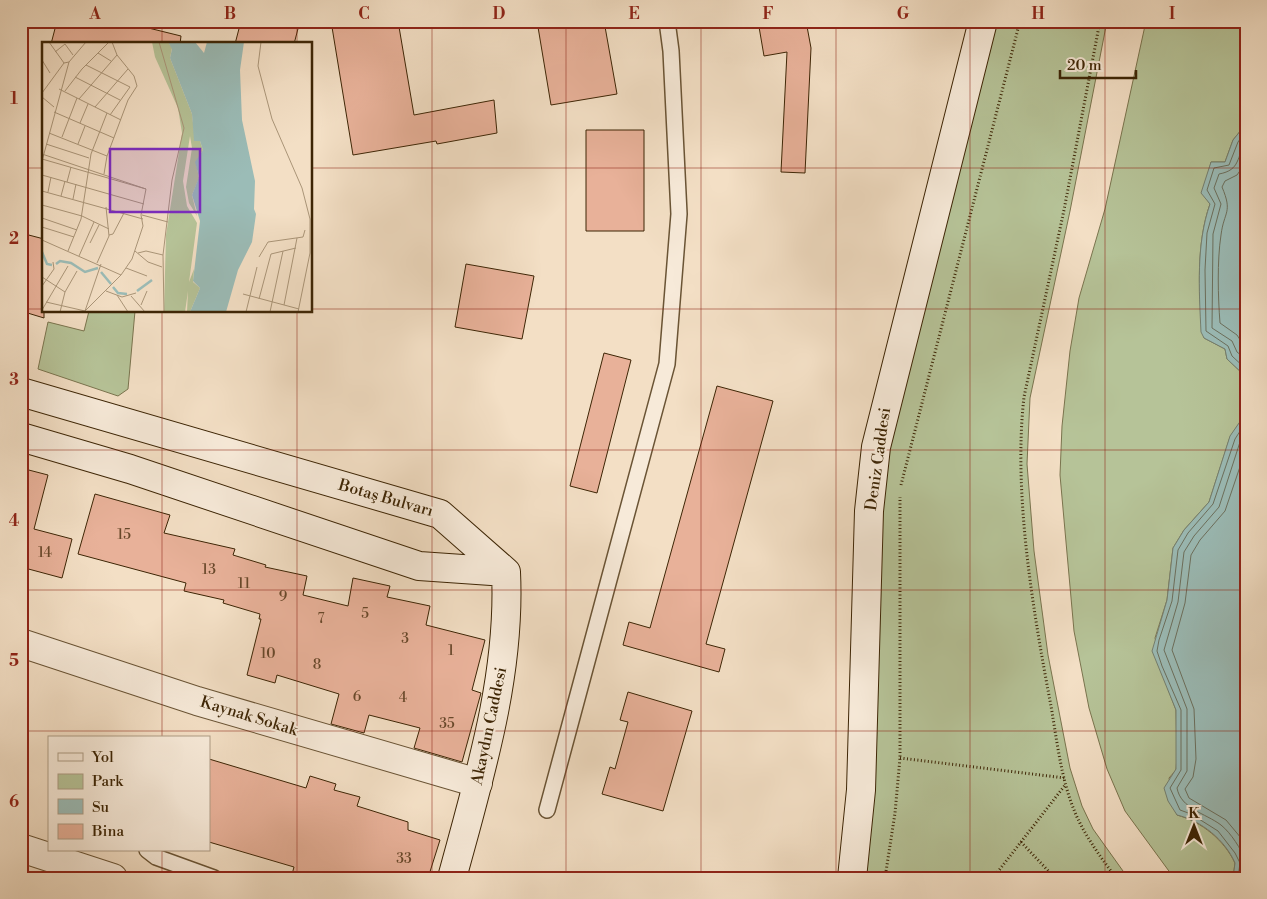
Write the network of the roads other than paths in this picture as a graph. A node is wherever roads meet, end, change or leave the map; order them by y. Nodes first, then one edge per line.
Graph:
1 (667, 21) edge
2 (983, 21) edge
3 (21, 392) edge
4 (21, 437) edge
5 (506, 572) junction
6 (21, 643) edge
7 (478, 784) junction
8 (548, 810) dead end
9 (21, 848) edge
10 (150, 852) edge
11 (113, 878) edge
12 (214, 878) edge
13 (452, 878) edge
14 (852, 878) edge

1 - 8 lane
2 - 14 street, Deniz Caddesi
3 - 5 street, Botaş Bulvarı
4 - 5 street
5 - 7 street, Akaydın Caddesi
6 - 7 street, Kaynak Sokak
7 - 13 street, Akaydın Caddesi
9 - 11 street
10 - 12 lane

